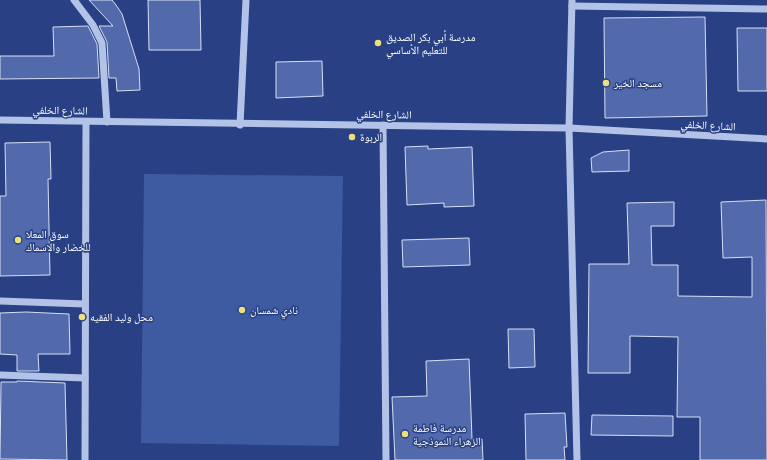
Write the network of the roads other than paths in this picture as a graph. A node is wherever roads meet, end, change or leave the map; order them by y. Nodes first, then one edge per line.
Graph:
1 (74, 0) edge
2 (246, 0) edge
3 (572, 3) edge
4 (767, 9) edge
5 (0, 120) edge
6 (86, 122) junction
7 (107, 122) junction
8 (240, 124) junction
9 (383, 125) junction
10 (569, 128) junction
11 (767, 139) edge
12 (0, 301) edge
13 (85, 304) junction
14 (0, 375) edge
15 (85, 378) junction
16 (85, 460) edge
17 (386, 460) edge
18 (577, 460) edge

1 - 7 street
2 - 8 street
3 - 4 street
3 - 10 street
5 - 6 street, الشارع الخلفي
6 - 7 street, الشارع الخلفي
6 - 13 street
7 - 8 street, الشارع الخلفي
8 - 9 street, الشارع الخلفي
9 - 10 street, الشارع الخلفي
9 - 17 street
10 - 11 street, الشارع الخلفي
10 - 18 street
12 - 13 street
13 - 15 street
14 - 15 street
15 - 16 street

